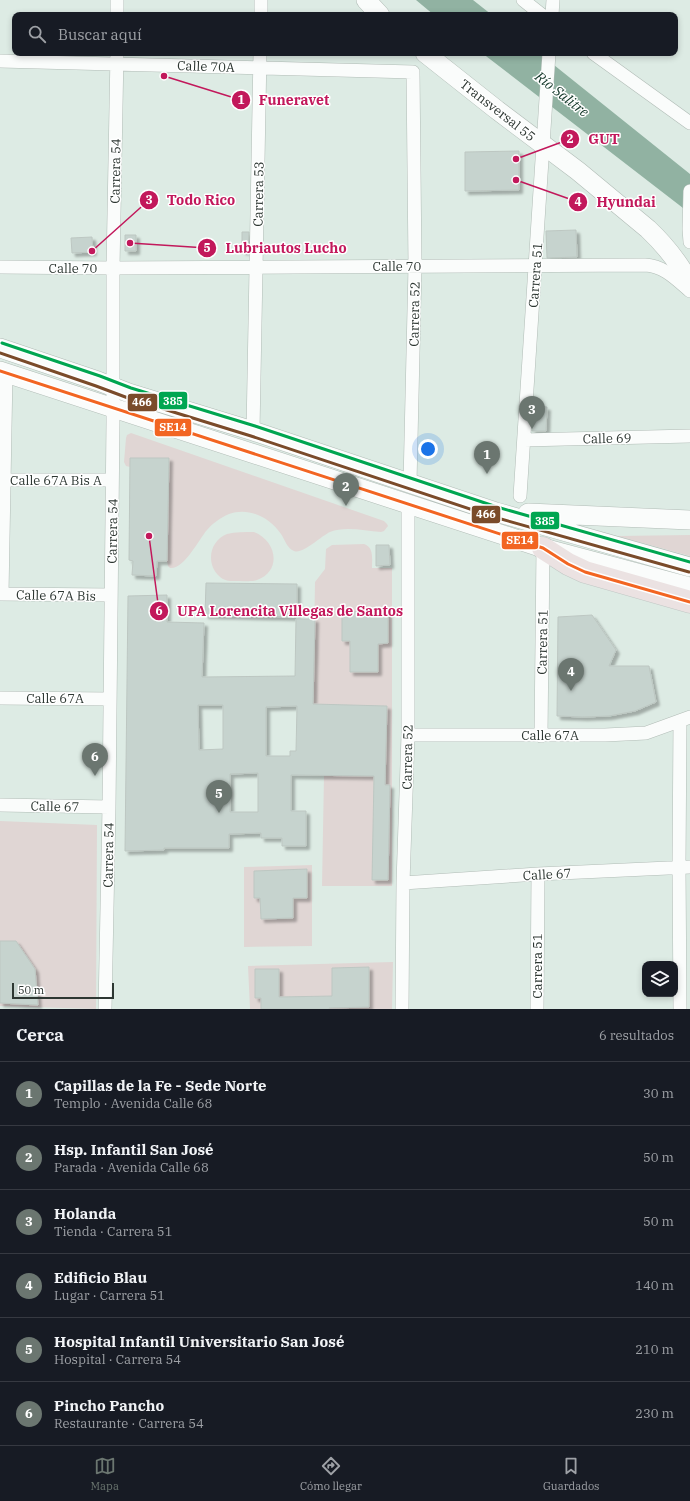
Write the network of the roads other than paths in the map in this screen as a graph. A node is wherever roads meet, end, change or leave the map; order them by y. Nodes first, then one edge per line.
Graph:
1 (117, 0) edge
2 (261, 0) edge
3 (366, 0) edge
4 (523, 0) edge
5 (553, 0) edge
6 (117, 12) edge
7 (261, 12) edge
8 (377, 12) edge
9 (538, 12) edge
10 (552, 12) edge
11 (260, 56) edge
12 (429, 56) edge
13 (549, 56) edge
14 (597, 56) edge
15 (117, 58) edge
16 (0, 61) edge
17 (260, 68) junction
18 (413, 72) joint
19 (690, 123) edge
20 (544, 137) junction
21 (690, 190) edge
22 (690, 242) edge
23 (536, 265) junction
24 (415, 266) junction
25 (0, 267) edge
26 (256, 267) junction
27 (113, 268) junction
28 (690, 283) edge
29 (690, 291) edge
30 (0, 348) edge
31 (3, 372) edge
32 (113, 386) junction
33 (113, 408) junction
34 (253, 431) junction
35 (690, 436) edge
36 (524, 440) junction
37 (2, 480) edge
38 (112, 480) junction
39 (410, 483) junction
40 (520, 496) dead end
41 (408, 504) junction
42 (496, 512) junction
43 (690, 520) edge
44 (543, 548) junction
45 (690, 567) edge
46 (690, 587) edge
47 (1, 594) edge
48 (111, 595) junction
49 (690, 602) edge
50 (0, 698) edge
51 (110, 699) junction
52 (685, 719) edge
53 (408, 735) junction
54 (541, 736) junction
55 (0, 805) edge
56 (109, 807) junction
57 (684, 867) edge
58 (538, 874) junction
59 (403, 883) junction
60 (105, 1009) edge
61 (402, 1009) edge
62 (537, 1009) edge
63 (680, 1009) edge

1 - 6 street
2 - 7 street
3 - 8 main road
4 - 9 street
5 - 10 street
11 - 17 street, Carrera 53
12 - 20 main road, Transversal 55
13 - 20 street, Carrera 51
14 - 19 street
15 - 16 street, Calle 70A
15 - 17 street, Calle 70A
15 - 27 street, Carrera 54
17 - 18 street, Calle 70A
17 - 26 street, Carrera 53
18 - 24 street, Carrera 52
20 - 23 street, Carrera 51
20 - 28 main road, Transversal 55
21 - 22 street
23 - 24 street, Calle 70
23 - 29 street, Calle 70
23 - 36 street, Carrera 51
24 - 26 street, Calle 70
24 - 39 street, Carrera 52
25 - 27 street, Calle 70
26 - 27 street, Calle 70
26 - 34 street, Carrera 53
27 - 32 street, Carrera 54
30 - 32 main road
31 - 33 main road
31 - 37 street
32 - 33 street, Carrera 54
32 - 34 main road
33 - 38 street, Carrera 54
33 - 41 main road
34 - 39 main road
35 - 36 street, Calle 69
36 - 40 street, Carrera 51
37 - 38 street, Calle 67A Bis A
37 - 47 street
38 - 48 street, Carrera 54
39 - 42 main road
41 - 44 main road
41 - 53 street, Carrera 52
42 - 43 main road
42 - 45 main road
44 - 46 main road
44 - 49 highway
44 - 54 street, Carrera 51
47 - 48 street, Calle 67A Bis
48 - 51 street, Carrera 54
50 - 51 street, Calle 67A
51 - 56 street, Carrera 54
52 - 54 street, Calle 67A
52 - 57 street
53 - 54 street, Calle 67A
53 - 59 street, Carrera 52
55 - 56 street, Calle 67
56 - 60 street, Carrera 54
57 - 58 street, Calle 67
57 - 63 street
58 - 59 street, Calle 67
58 - 62 street, Carrera 51
59 - 61 street, Carrera 52

